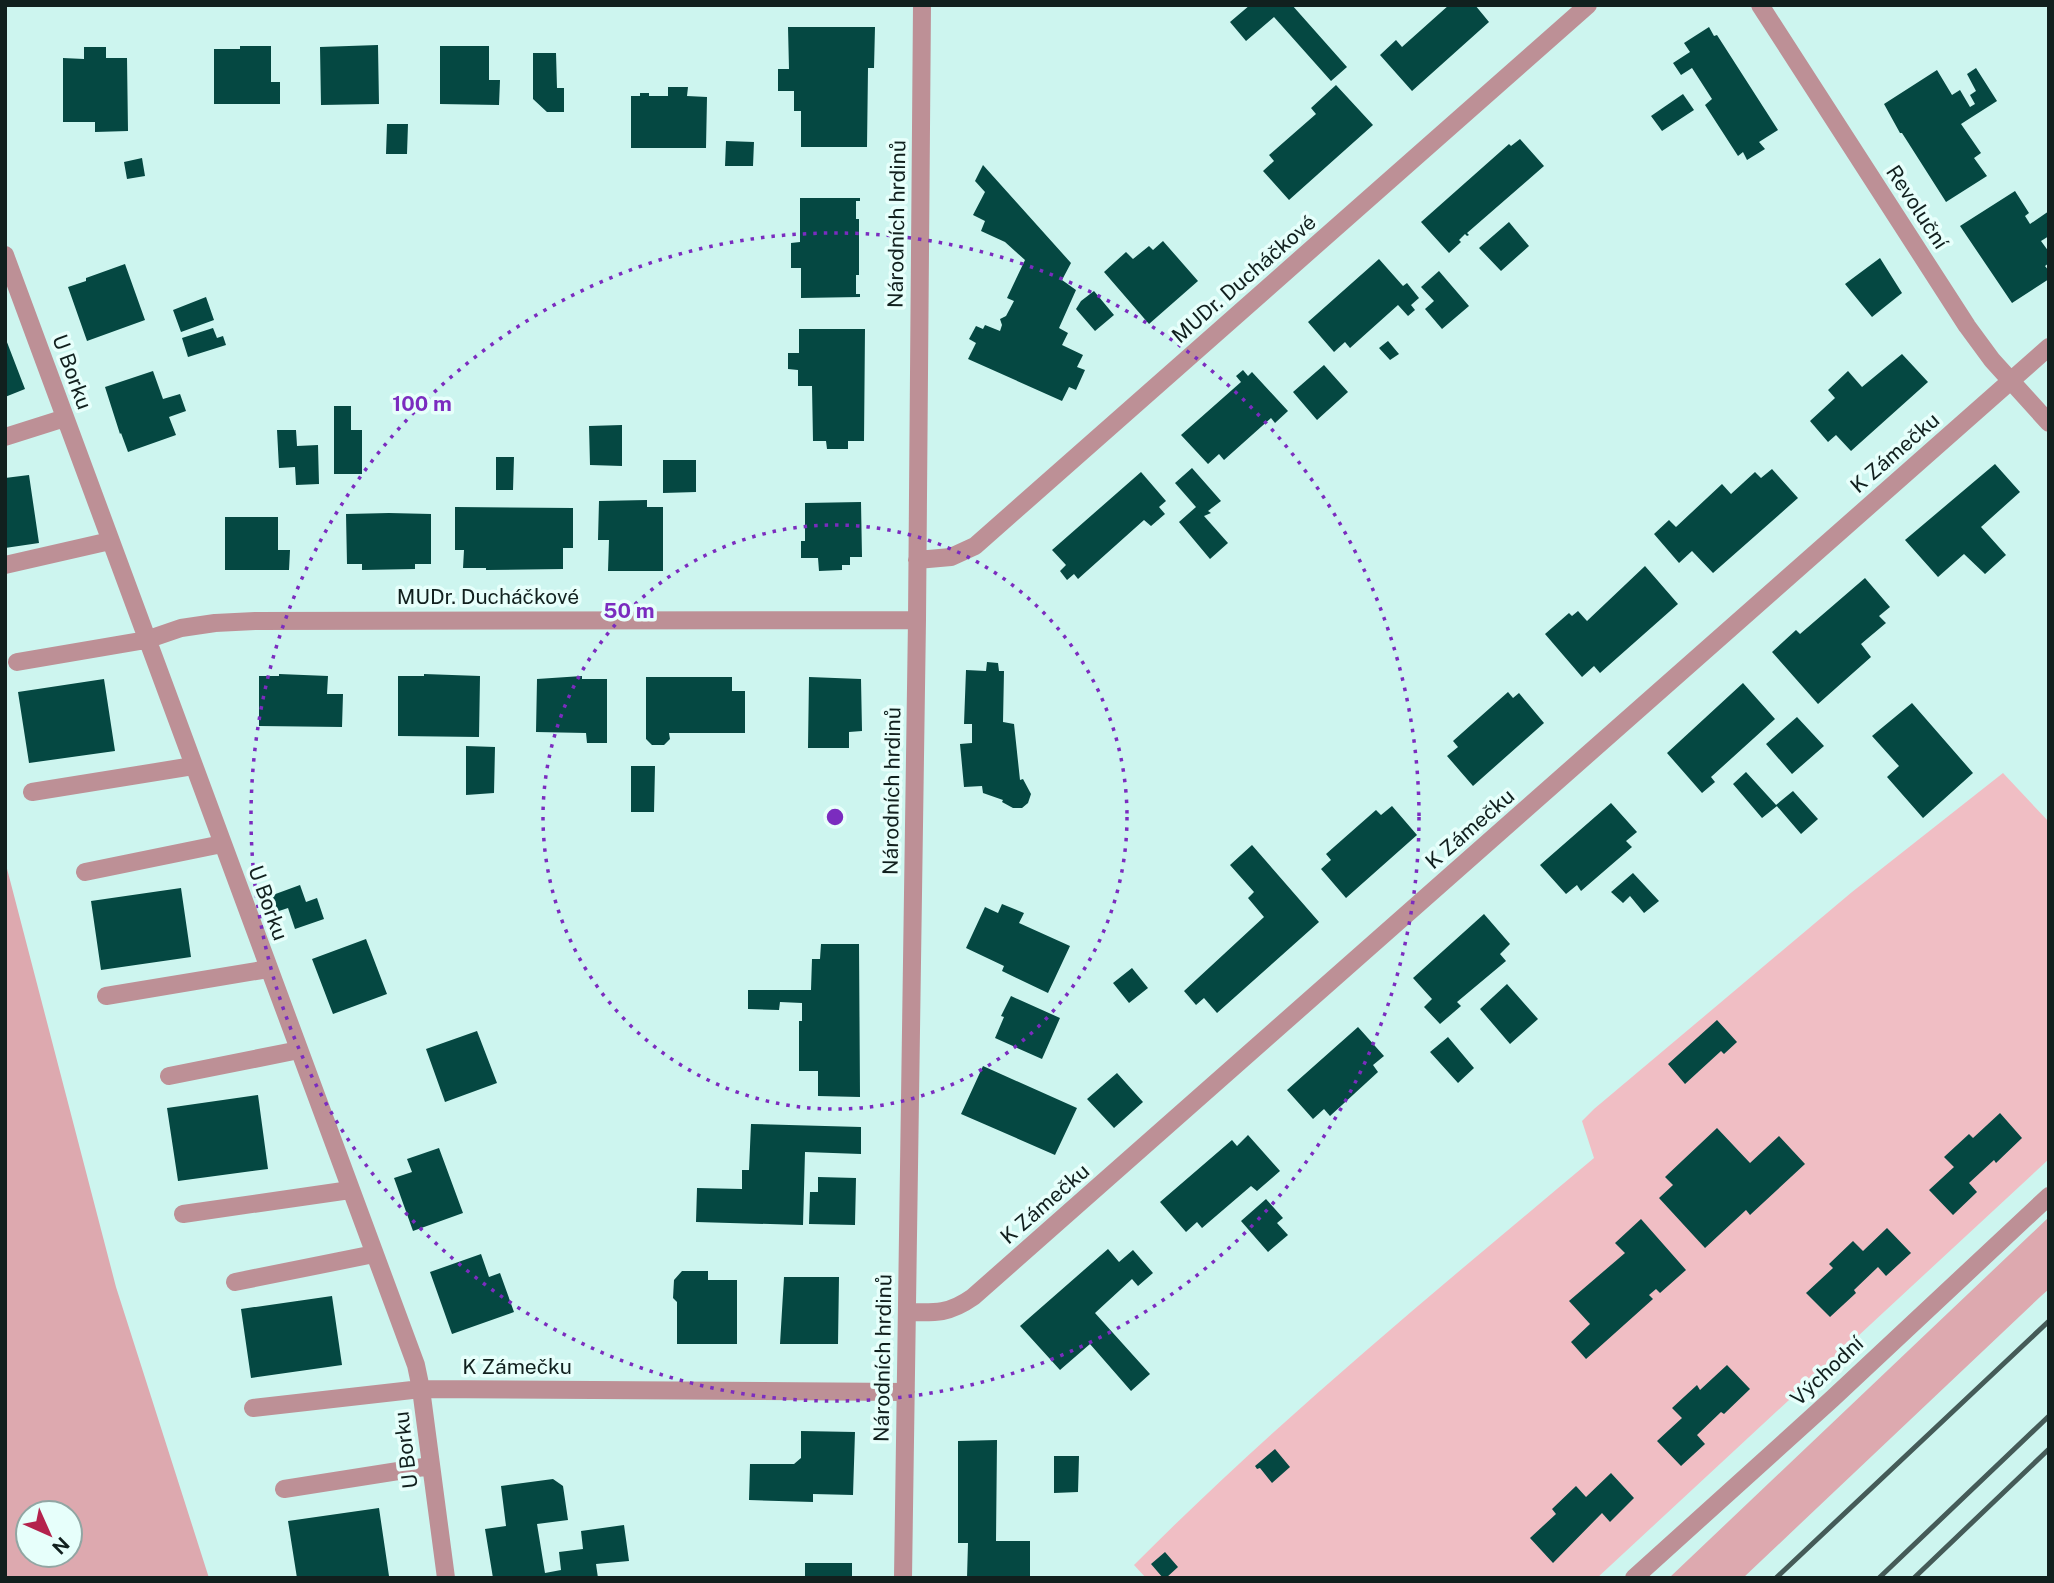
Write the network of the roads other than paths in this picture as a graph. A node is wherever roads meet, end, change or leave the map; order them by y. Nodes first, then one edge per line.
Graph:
1 (922, 5) edge
2 (1588, 5) edge
3 (1760, 5) edge
4 (5, 255) edge
5 (2049, 347) edge
6 (2010, 381) junction
7 (65, 418) junction
8 (2049, 423) edge
9 (5, 437) edge
10 (110, 541) junction
11 (917, 560) junction
12 (5, 565) edge
13 (917, 620) junction
14 (146, 640) junction
15 (17, 662) dead end
16 (193, 766) junction
17 (32, 793) dead end
18 (222, 844) junction
19 (85, 872) dead end
20 (268, 969) junction
21 (106, 996) dead end
22 (299, 1050) junction
23 (169, 1076) dead end
24 (351, 1190) junction
25 (2049, 1196) edge
26 (183, 1214) dead end
27 (374, 1254) junction
28 (235, 1282) dead end
29 (907, 1312) junction
30 (421, 1389) junction
31 (906, 1392) junction
32 (253, 1408) dead end
33 (430, 1466) junction
34 (284, 1489) dead end
35 (446, 1578) edge
36 (903, 1578) edge
37 (1634, 1578) edge

1 - 11 street, Národních hrdinů
2 - 11 street, MUDr. Ducháčkové
3 - 6 street, Revoluční
4 - 7 street, U Borku
5 - 6 street, K Zámečku
6 - 8 street, Revoluční
6 - 29 street, K Zámečku
7 - 9 street
7 - 10 street, U Borku
10 - 12 street
10 - 14 street, U Borku
11 - 13 street, Národních hrdinů
13 - 14 street, MUDr. Ducháčkové
13 - 29 street, Národních hrdinů
14 - 15 street, MUDr. Ducháčkové
14 - 16 street, U Borku
16 - 17 street
16 - 18 street, U Borku
18 - 19 street
18 - 20 street, U Borku
20 - 21 street
20 - 22 street, U Borku
22 - 23 street
22 - 24 street, U Borku
24 - 26 street
24 - 27 street, U Borku
25 - 37 street, Východní
27 - 28 street
27 - 30 street, U Borku
29 - 31 street, Národních hrdinů
30 - 31 street, K Zámečku
30 - 32 street, K Zámečku
30 - 33 street, U Borku
31 - 36 street, Národních hrdinů
33 - 34 street
33 - 35 street, U Borku

